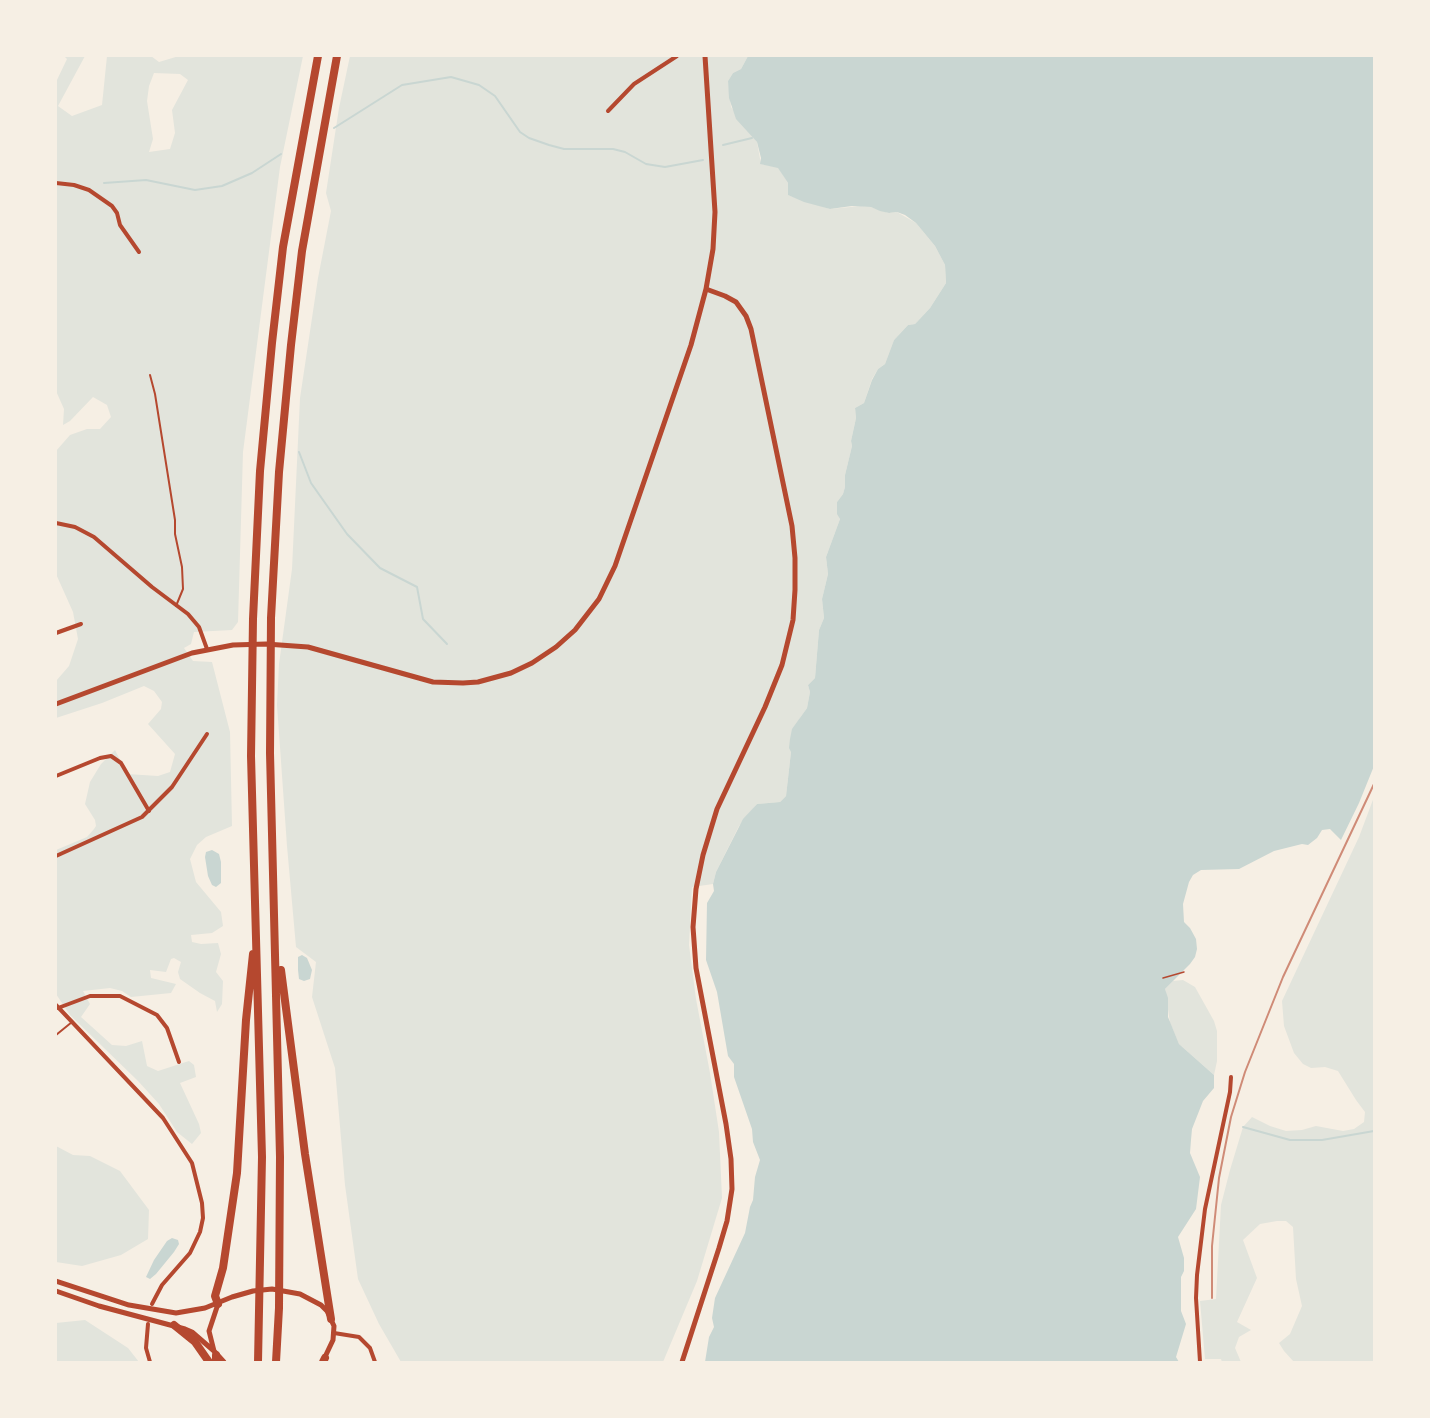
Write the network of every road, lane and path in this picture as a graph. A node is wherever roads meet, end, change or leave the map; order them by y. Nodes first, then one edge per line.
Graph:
1 (318, 56) edge
2 (337, 56) edge
3 (677, 56) edge
4 (705, 56) edge
5 (608, 111) dead end
6 (56, 183) edge
7 (139, 252) dead end
8 (706, 289) junction
9 (150, 375) dead end
10 (56, 523) edge
11 (176, 606) junction
12 (81, 624) dead end
13 (56, 633) edge
14 (207, 649) junction
15 (56, 704) edge
16 (207, 734) dead end
17 (56, 776) edge
18 (149, 811) junction
19 (56, 856) edge
20 (256, 925) junction
21 (275, 926) junction
22 (1184, 972) dead end
23 (1163, 978) dead end
24 (57, 1007) edge
25 (72, 1023) junction
26 (56, 1035) edge
27 (179, 1062) dead end
28 (1230, 1077) dead end
29 (56, 1281) edge
30 (56, 1291) edge
31 (152, 1304) dead end
32 (218, 1304) junction
33 (331, 1319) junction
34 (148, 1324) dead end
35 (174, 1325) junction
36 (334, 1333) junction
37 (215, 1356) edge
38 (323, 1361) edge
39 (150, 1362) edge
40 (209, 1362) edge
41 (224, 1362) edge
42 (258, 1362) edge
43 (276, 1362) edge
44 (375, 1362) edge
45 (682, 1362) edge
46 (1200, 1362) edge

1 - 20 highway
2 - 21 highway
3 - 5 street
4 - 8 street
6 - 7 street
8 - 14 street
8 - 45 street
9 - 11 lane
10 - 11 street
11 - 14 street
12 - 13 street
14 - 15 street
16 - 18 street
17 - 18 street
18 - 19 street
20 - 32 highway
20 - 42 highway
21 - 33 highway
21 - 43 highway
22 - 23 path
24 - 25 street
24 - 27 street
25 - 26 lane
25 - 31 street
28 - 46 street
29 - 32 street
30 - 35 street
32 - 33 street
32 - 37 street
33 - 36 street
34 - 39 street
35 - 37 street
35 - 40 highway
36 - 38 street
36 - 44 street
37 - 41 street

